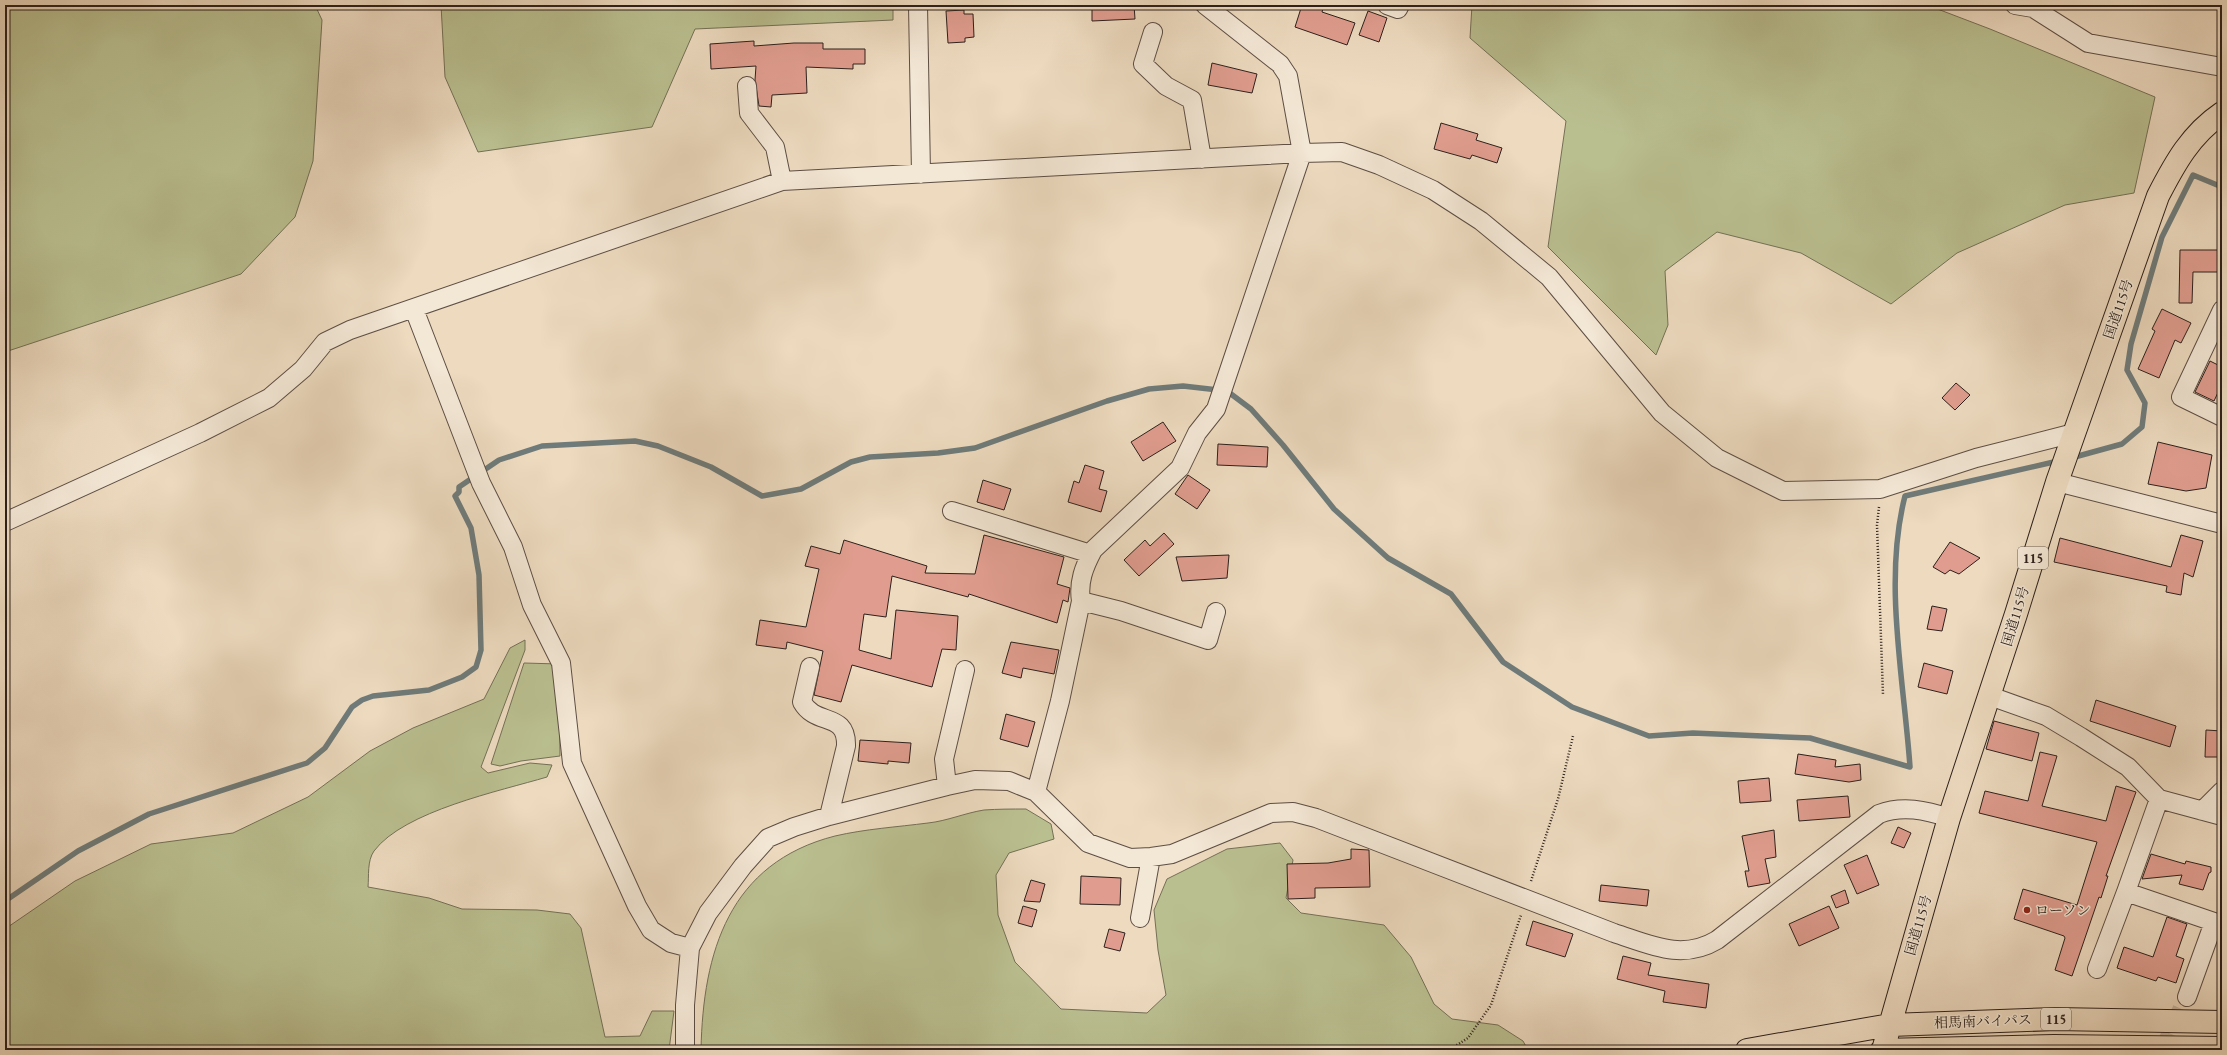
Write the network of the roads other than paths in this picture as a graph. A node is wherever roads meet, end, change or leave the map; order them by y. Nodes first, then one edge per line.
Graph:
1 (918, 5) edge
2 (1205, 5) edge
3 (1387, 5) edge
4 (1400, 5) edge
5 (2015, 5) edge
6 (2033, 7) edge
7 (1153, 32) dead end
8 (2222, 67) edge
9 (747, 86) dead end
10 (2222, 113) edge
11 (1302, 153) junction
12 (1202, 159) junction
13 (921, 174) junction
14 (782, 181) junction
15 (414, 309) junction
16 (2222, 310) edge
17 (2222, 417) edge
18 (2074, 434) junction
19 (2057, 482) junction
20 (952, 511) dead end
21 (5, 522) edge
22 (2222, 524) edge
23 (1091, 554) junction
24 (1081, 601) junction
25 (1216, 612) dead end
26 (810, 667) dead end
27 (965, 670) dead end
28 (1990, 696) junction
29 (947, 786) junction
30 (2222, 791) edge
31 (1036, 792) junction
32 (2159, 799) junction
33 (2202, 811) junction
34 (829, 816) junction
35 (2222, 816) edge
36 (1949, 818) junction
37 (1151, 857) junction
38 (2126, 892) junction
39 (1140, 918) dead end
40 (690, 948) junction
41 (2097, 969) dead end
42 (2187, 997) tunnel mouth
43 (2222, 1022) edge
44 (1890, 1025) junction
45 (2222, 1048) edge
46 (685, 1050) edge
47 (1747, 1050) edge
48 (1882, 1050) edge

1 - 13 street
2 - 11 street
3 - 4 street
5 - 6 street
6 - 8 street
7 - 12 street
9 - 14 street
10 - 18 highway, 国道115号 / 115
11 - 12 street
11 - 18 street
11 - 23 street
12 - 13 street
13 - 14 street
14 - 15 street
15 - 21 street
15 - 40 street
16 - 17 street
18 - 19 highway, 国道115号 / 115
19 - 22 street
19 - 28 highway, 国道115号 / 115
20 - 23 street
23 - 24 street
24 - 25 street
24 - 31 street
26 - 34 street
27 - 29 street
28 - 32 street
28 - 36 highway, 国道115号 / 115
29 - 31 street
29 - 34 street
30 - 33 street
31 - 37 street
32 - 33 street
32 - 38 street
33 - 35 street
34 - 40 street
36 - 37 street
36 - 44 highway, 国道115号 / 115
37 - 39 street
38 - 41 street
38 - 42 street
40 - 46 street
43 - 44 highway, 相馬南バイパス / 115
44 - 47 highway, 相馬南バイパス / 115
44 - 48 highway, 国道115号 / 115
45 - 48 highway, 相馬南バイパス / 115

